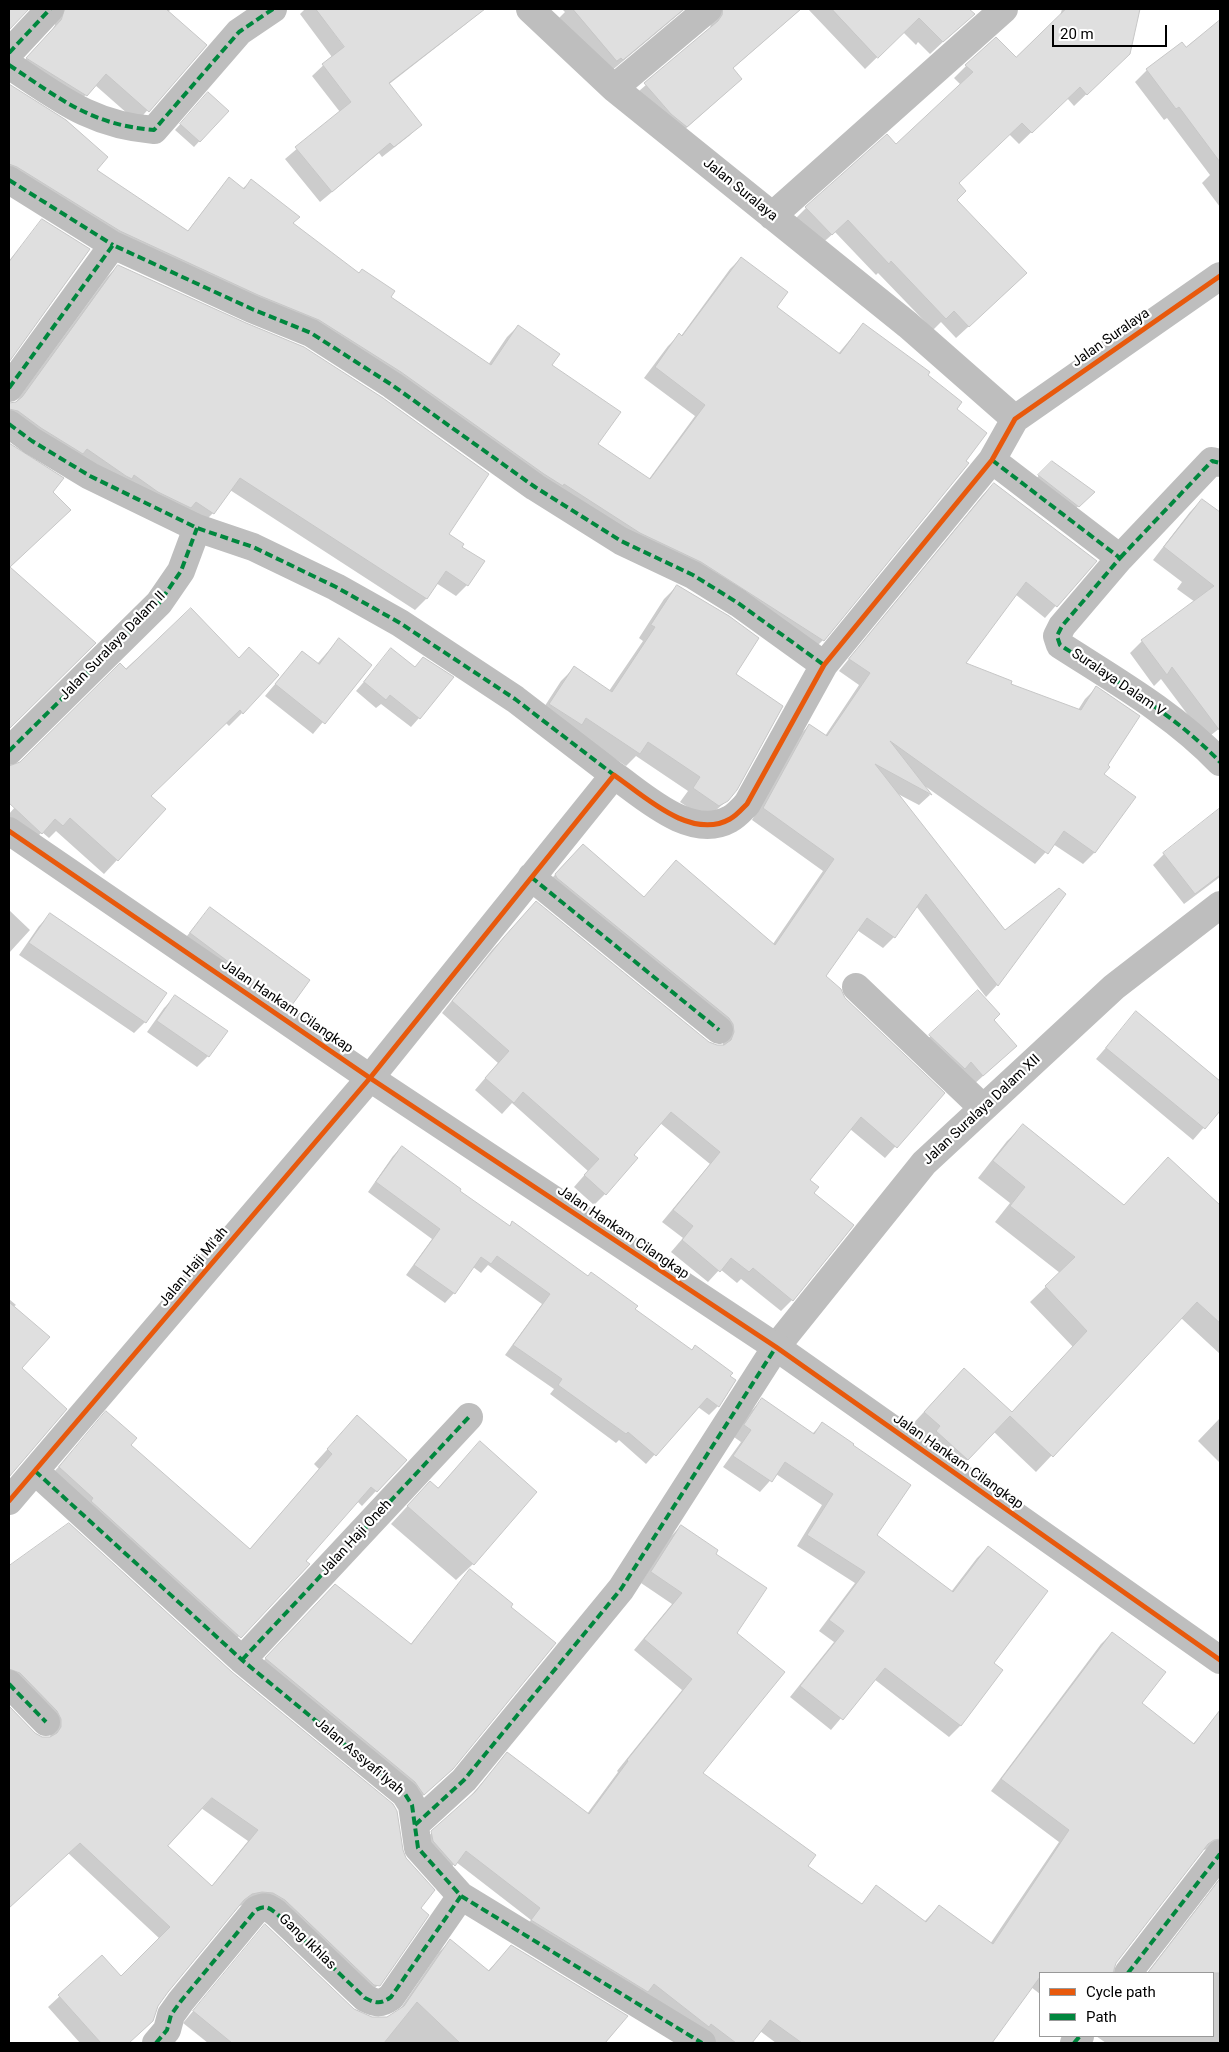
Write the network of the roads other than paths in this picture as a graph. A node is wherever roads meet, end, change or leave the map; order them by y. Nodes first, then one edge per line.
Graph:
1 (50, 9) edge
2 (273, 9) edge
3 (708, 9) edge
4 (1004, 9) edge
5 (533, 10) edge
6 (9, 53) edge
7 (9, 65) edge
8 (614, 88) junction
9 (9, 180) edge
10 (772, 216) junction
11 (113, 245) junction
12 (1220, 276) edge
13 (9, 388) edge
14 (1015, 419) junction
15 (9, 424) edge
16 (992, 460) junction
17 (1220, 463) edge
18 (197, 528) junction
19 (1120, 558) junction
20 (824, 665) junction
21 (9, 751) edge
22 (1220, 762) edge
23 (614, 775) junction
24 (9, 831) edge
25 (531, 877) junction
26 (1220, 905) edge
27 (856, 987) dead end
28 (719, 1030) dead end
29 (370, 1078) junction
30 (983, 1108) junction
31 (776, 1347) junction
32 (469, 1417) dead end
33 (35, 1471) junction
34 (9, 1501) edge
35 (242, 1660) junction
36 (1220, 1660) edge
37 (9, 1684) edge
38 (46, 1722) dead end
39 (415, 1825) junction
40 (1220, 1854) edge
41 (461, 1896) junction
42 (1129, 1972) edge
43 (156, 2043) edge
44 (702, 2043) edge

1 - 6 street
2 - 7 street
3 - 8 street
4 - 10 street
5 - 8 street, Jalan Suralaya
8 - 10 street, Jalan Suralaya
9 - 11 street
10 - 14 street, Jalan Suralaya
11 - 13 street
11 - 20 street
12 - 14 street, Jalan Suralaya
14 - 16 street
15 - 18 street
16 - 19 street
16 - 20 street
17 - 19 street
18 - 21 street, Jalan Suralaya Dalam II
18 - 23 street
19 - 22 street, Suralaya Dalam V
20 - 23 street
23 - 25 street, Jalan Haji Mi'ah
24 - 29 street, Jalan Hankam Cilangkap
25 - 28 street
25 - 29 street, Jalan Haji Mi'ah
26 - 30 street, Jalan Suralaya Dalam XII
27 - 30 street
29 - 31 street, Jalan Hankam Cilangkap
29 - 33 street, Jalan Haji Mi'ah
30 - 31 street, Jalan Suralaya Dalam XII
31 - 36 street, Jalan Hankam Cilangkap
31 - 39 street, Jalan Suralaya Dalam XII
32 - 35 street, Jalan Haji Oneh
33 - 34 street, Jalan Haji Mi'ah
33 - 35 street, Jalan Assyafi'Iyah
35 - 39 street, Jalan Assyafi'Iyah
37 - 38 street
39 - 41 street, Jalan Assyafi'Iyah
40 - 42 street
41 - 43 street, Gang Ikhlas
41 - 44 street, Jalan Assyafi'Iyah

